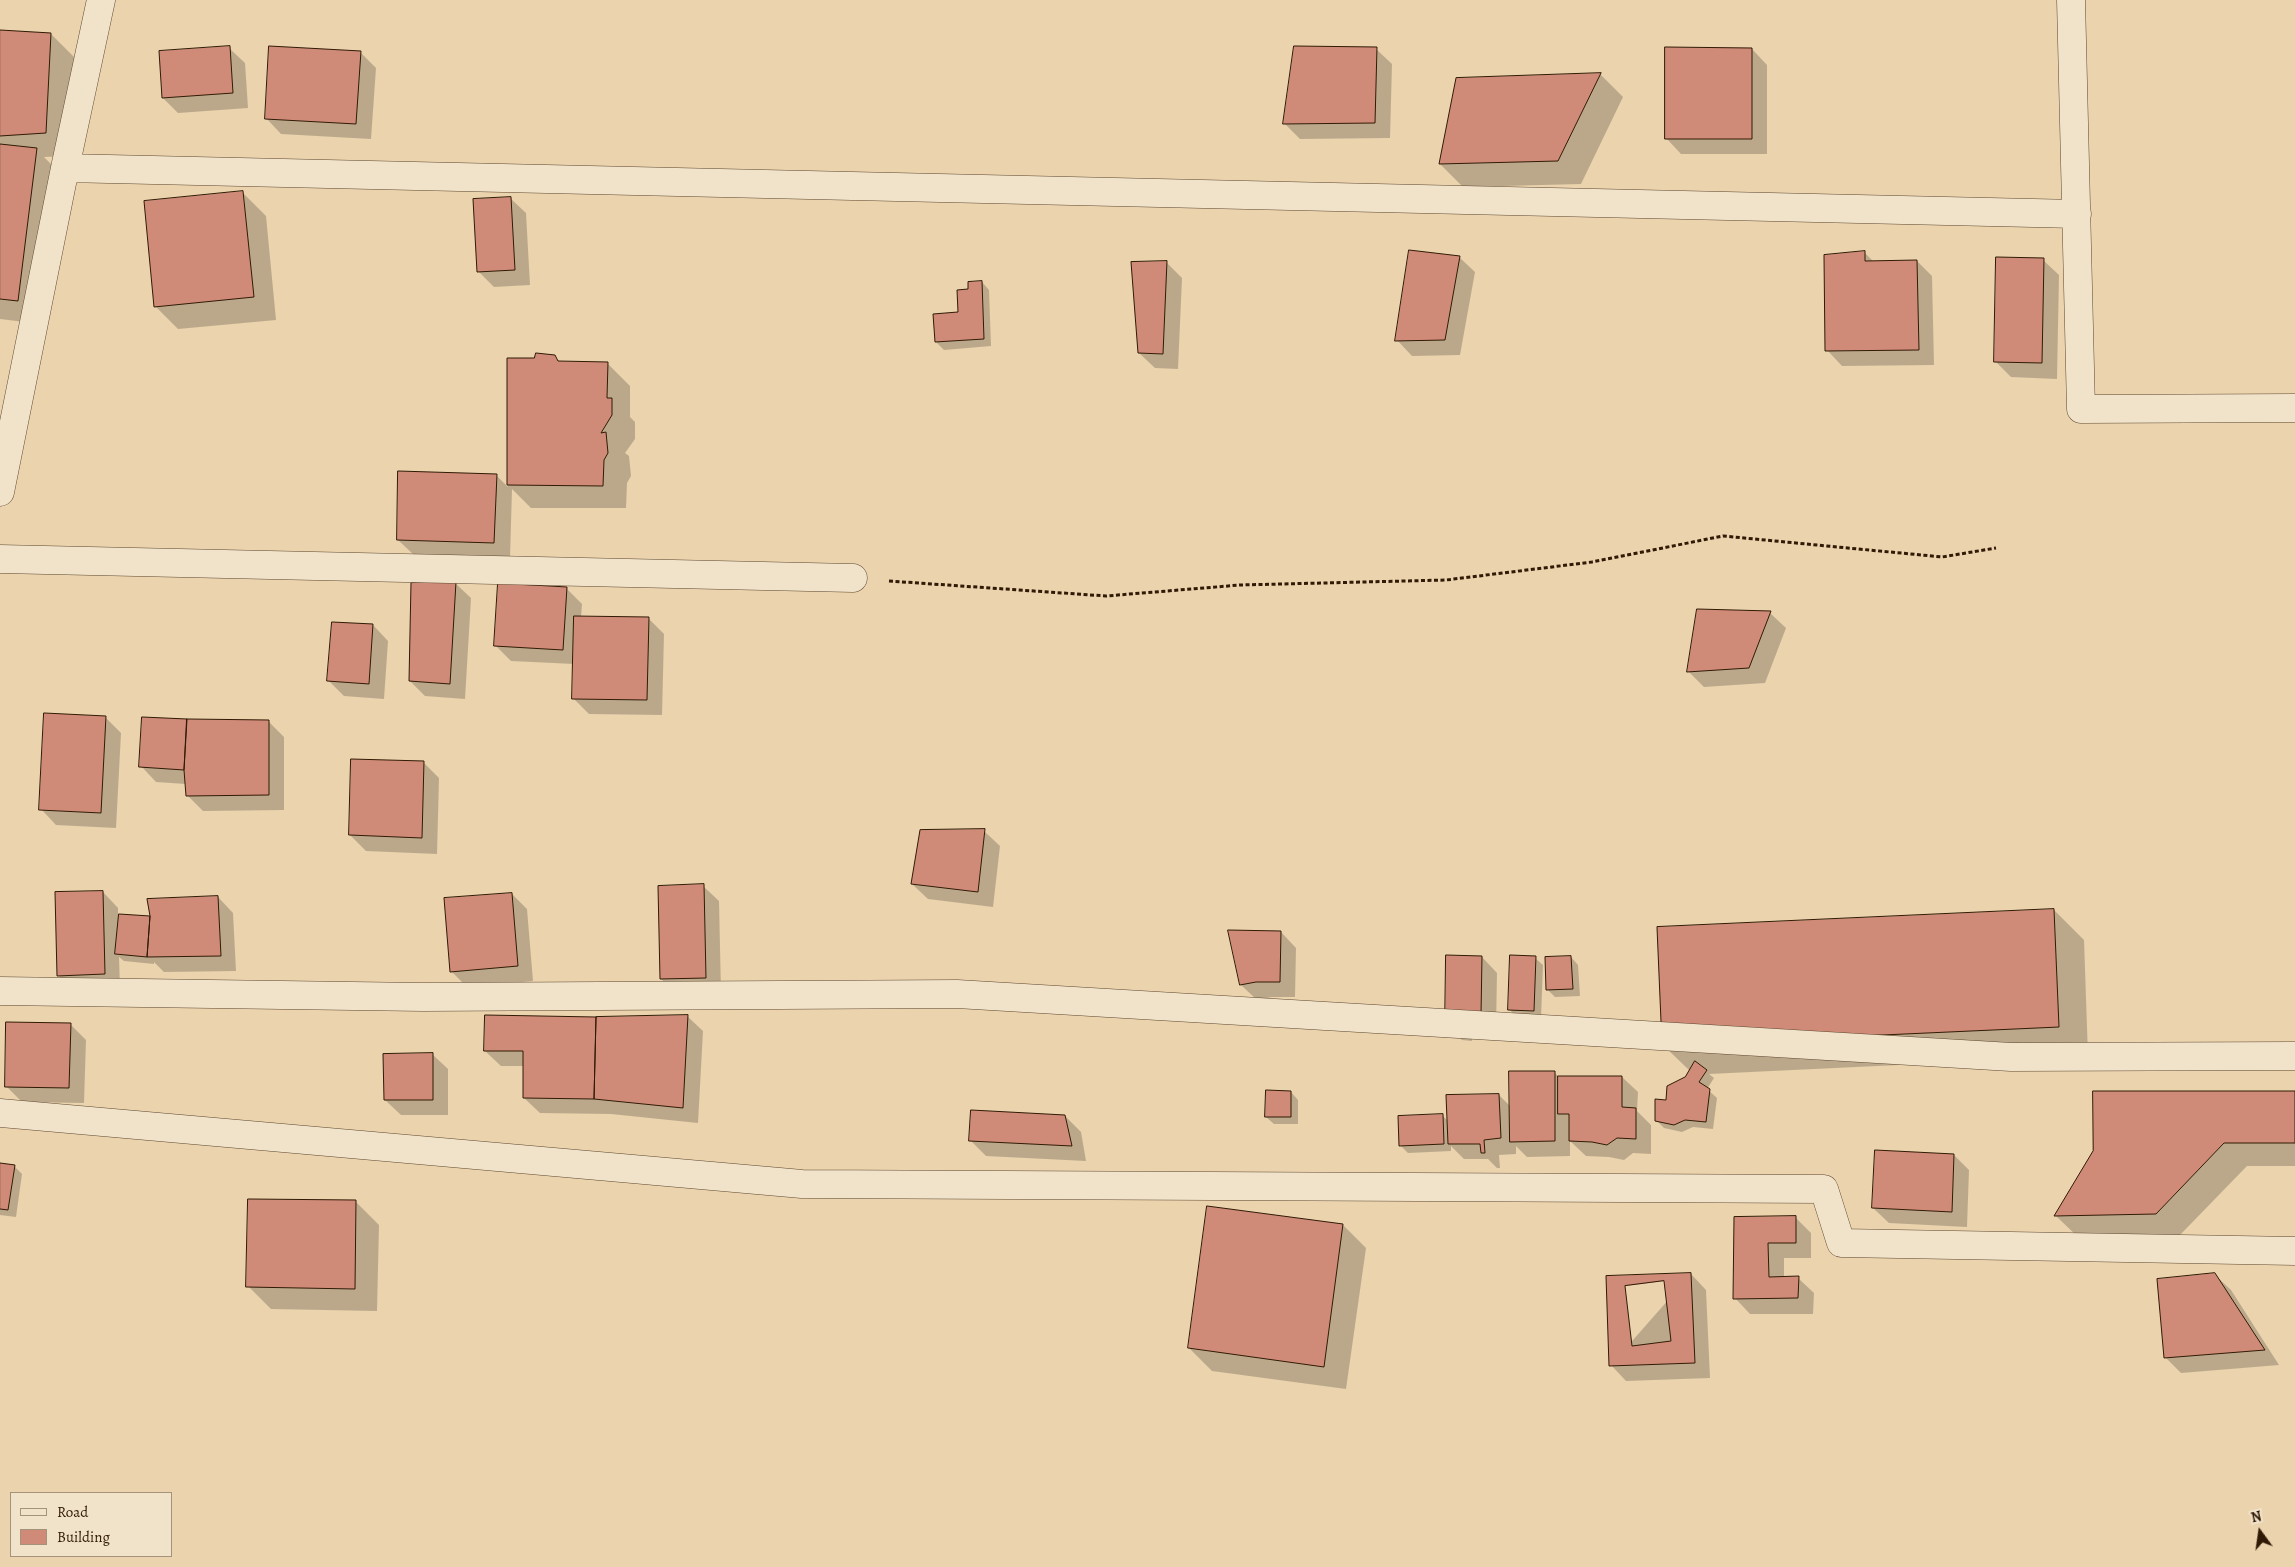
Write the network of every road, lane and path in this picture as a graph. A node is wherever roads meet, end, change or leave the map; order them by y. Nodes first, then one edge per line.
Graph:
1 (101, 0) edge
2 (2071, 0) edge
3 (64, 168) junction
4 (2078, 214) junction
5 (2295, 408) edge
6 (0, 492) edge
7 (1996, 548) dead end
8 (0, 559) edge
9 (853, 578) joint
10 (0, 991) edge
11 (2295, 1056) edge
12 (0, 1113) edge
13 (2295, 1251) edge

1 - 3 street
2 - 4 street
3 - 4 street
3 - 6 street
4 - 5 street
7 - 9 path
8 - 9 street
10 - 11 street
12 - 13 street

